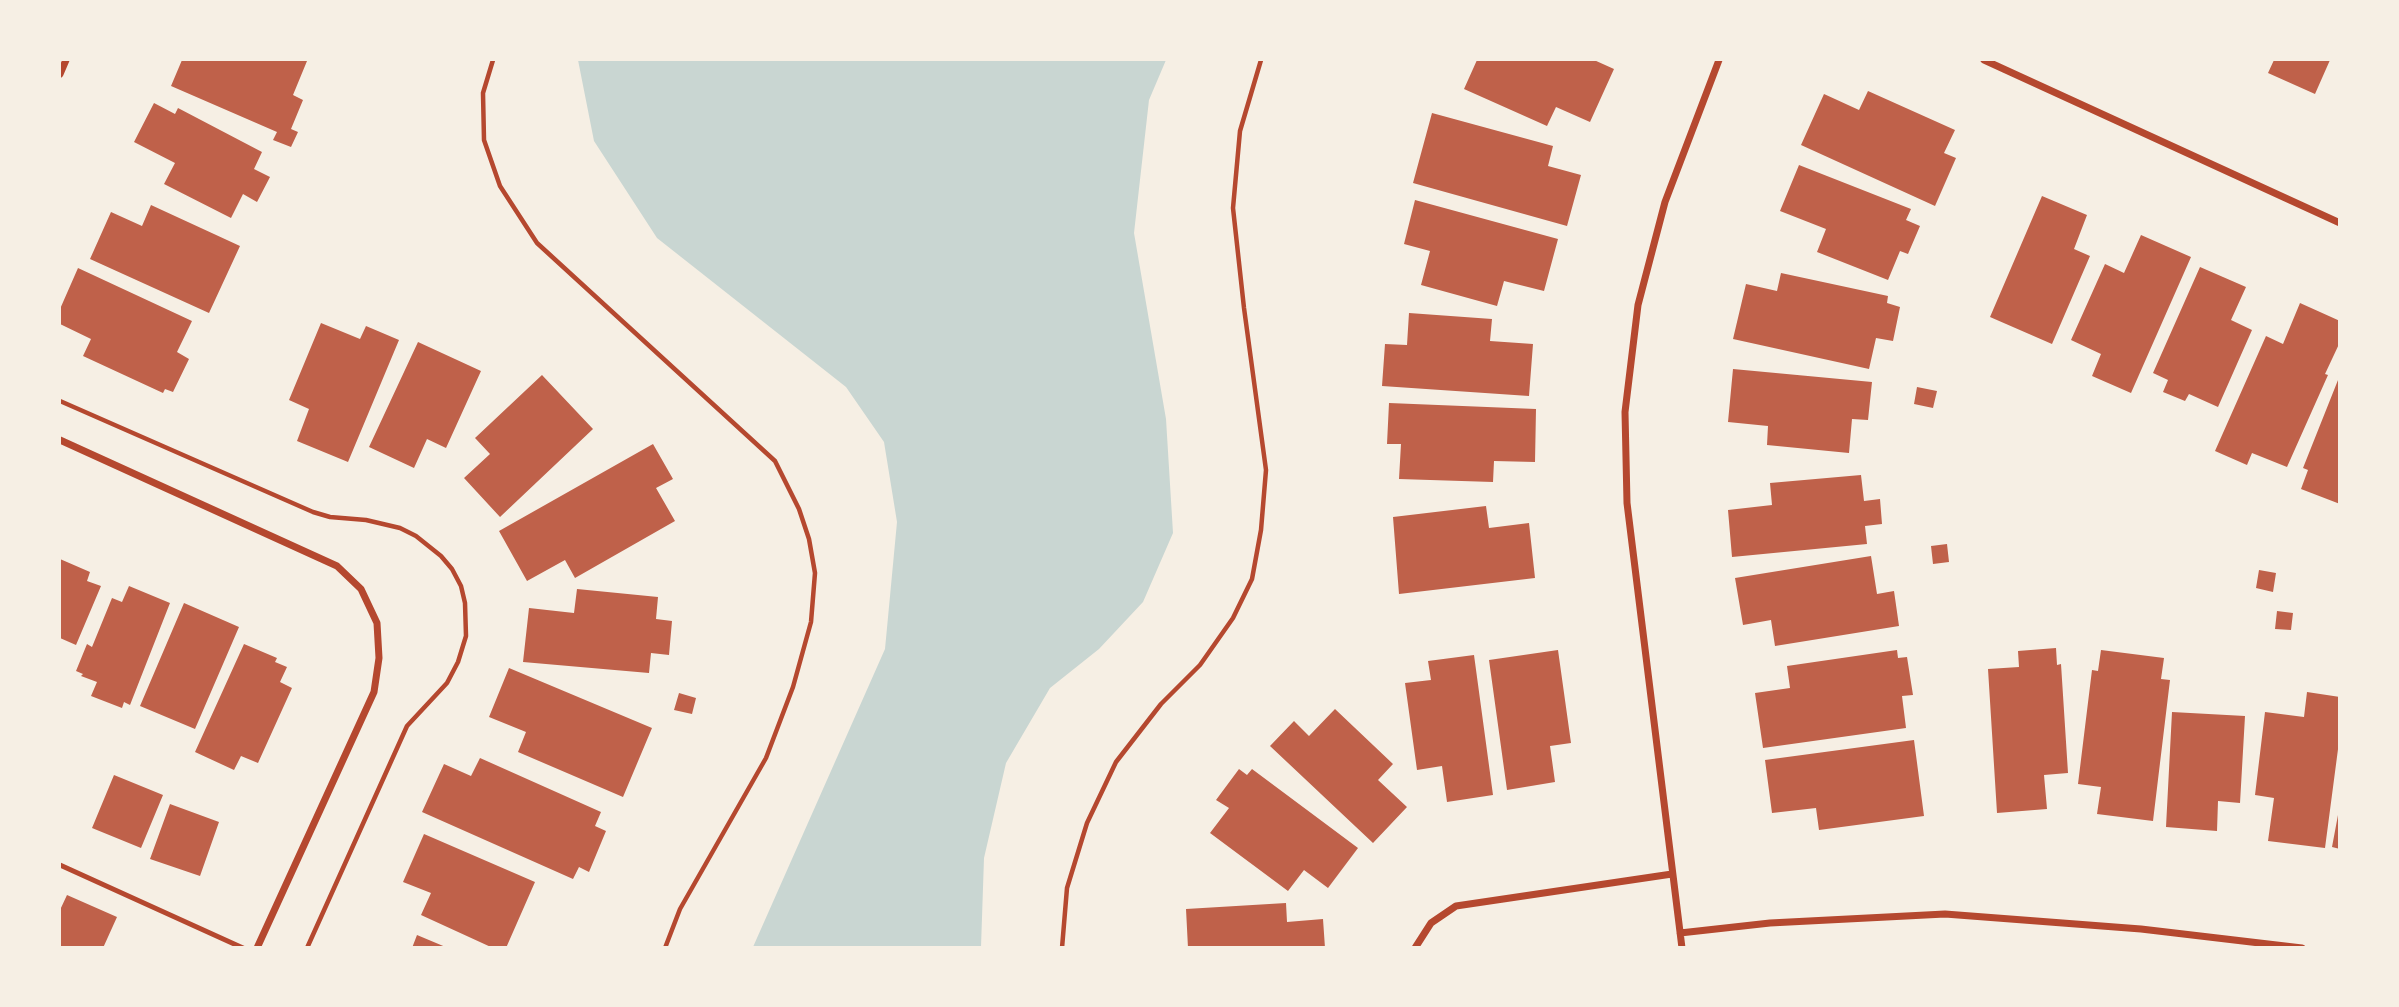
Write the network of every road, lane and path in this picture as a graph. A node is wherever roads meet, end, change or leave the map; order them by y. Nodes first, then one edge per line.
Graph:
1 (66, 60) edge
2 (493, 60) edge
3 (1261, 60) edge
4 (1719, 60) edge
5 (1984, 60) edge
6 (60, 74) edge
7 (2340, 223) edge
8 (60, 401) edge
9 (60, 440) edge
10 (60, 865) edge
11 (1672, 874) junction
12 (1680, 933) junction
13 (243, 947) edge
14 (257, 947) edge
15 (307, 947) edge
16 (664, 947) edge
17 (1062, 947) edge
18 (1415, 947) edge
19 (1682, 947) edge
20 (2302, 947) edge

1 - 6 street
2 - 16 path
3 - 17 path
4 - 11 street
5 - 7 street
8 - 15 path
9 - 14 street
10 - 13 lane
11 - 12 street
11 - 18 street
12 - 19 street
12 - 20 street

